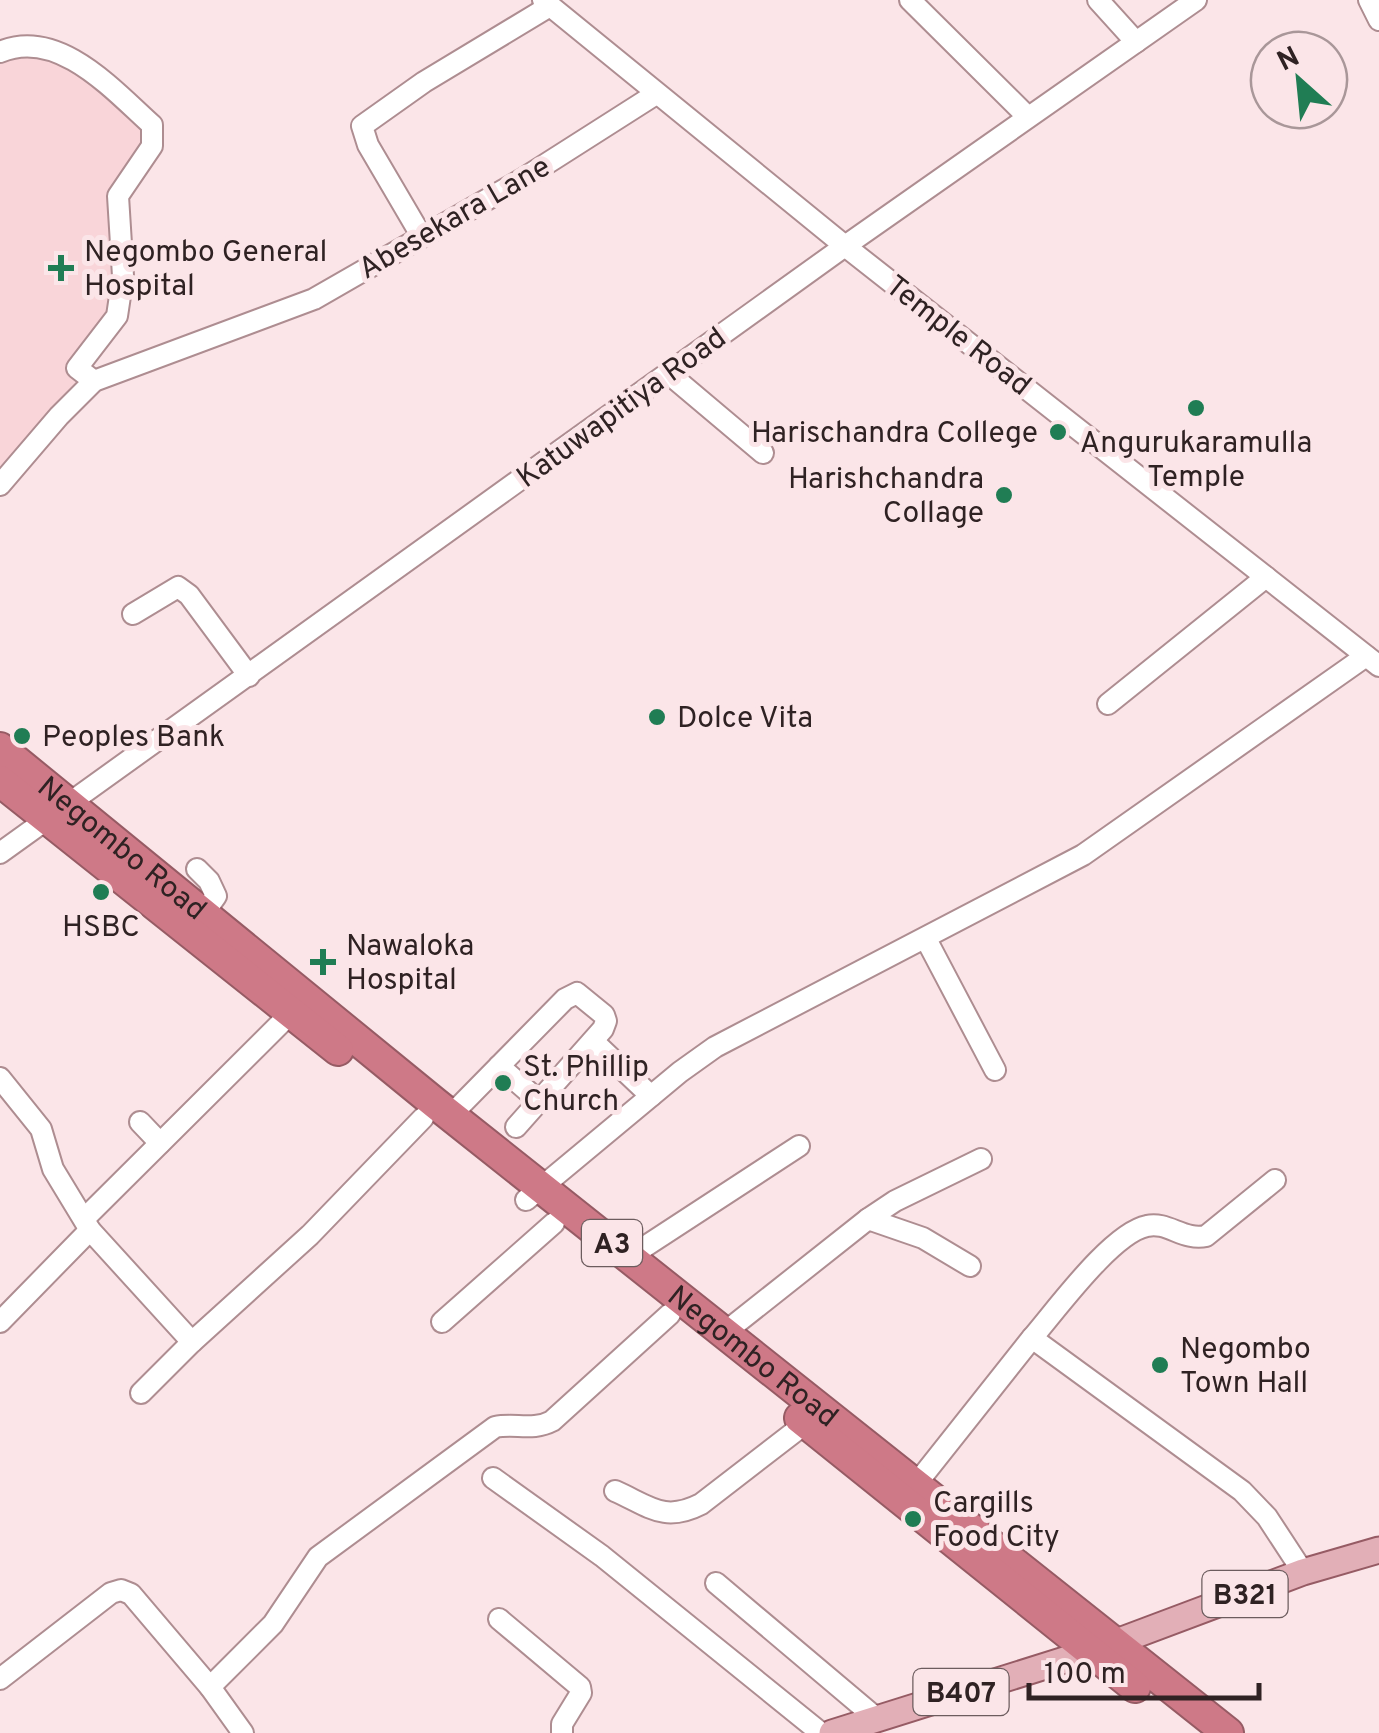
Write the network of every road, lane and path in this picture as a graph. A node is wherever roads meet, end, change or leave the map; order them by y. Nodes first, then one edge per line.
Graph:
1 (910, 0) edge
2 (1098, 0) edge
3 (1196, 0) edge
4 (1369, 0) edge
5 (546, 3) edge
6 (1379, 20) edge
7 (1136, 42) junction
8 (0, 52) edge
9 (656, 94) junction
10 (1028, 118) junction
11 (422, 237) junction
12 (845, 246) junction
13 (668, 373) junction
14 (94, 381) junction
15 (763, 453) dead end
16 (0, 485) edge
17 (1266, 577) junction
18 (133, 614) dead end
19 (1373, 661) edge
20 (249, 676) junction
21 (1108, 704) dead end
22 (0, 748) edge
23 (0, 781) edge
24 (61, 812) junction
25 (0, 854) edge
26 (197, 869) dead end
27 (204, 914) junction
28 (926, 939) junction
29 (292, 1013) junction
30 (592, 1041) junction
31 (499, 1066) junction
32 (996, 1070) dead end
33 (0, 1078) edge
34 (651, 1096) junction
35 (539, 1102) junction
36 (437, 1117) junction
37 (140, 1122) dead end
38 (516, 1127) dead end
39 (160, 1143) junction
40 (799, 1146) dead end
41 (981, 1159) dead end
42 (1275, 1180) dead end
43 (534, 1193) junction
44 (868, 1220) junction
45 (554, 1222) junction
46 (87, 1224) junction
47 (630, 1257) junction
48 (970, 1266) dead end
49 (670, 1314) junction
50 (0, 1322) edge
51 (442, 1322) dead end
52 (724, 1333) junction
53 (1032, 1338) junction
54 (192, 1342) junction
55 (142, 1393) dead end
56 (806, 1422) junction
57 (493, 1478) dead end
58 (917, 1483) junction
59 (614, 1491) dead end
60 (1379, 1550) edge
61 (1303, 1572) junction
62 (716, 1583) dead end
63 (500, 1619) dead end
64 (1102, 1647) junction
65 (0, 1678) edge
66 (210, 1686) junction
67 (876, 1718) junction
68 (242, 1733) edge
69 (562, 1733) edge
70 (821, 1733) edge
71 (832, 1733) edge
72 (1195, 1733) edge
73 (1228, 1733) edge

1 - 10 street
2 - 7 street
3 - 7 street, Katuwapitiya Road
4 - 6 street
5 - 9 street, Temple Road
5 - 11 street
7 - 10 street, Katuwapitiya Road
8 - 14 street
9 - 11 street, Abesekara Lane
9 - 12 street, Temple Road
10 - 12 street, Katuwapitiya Road
11 - 14 street, Abesekara Lane
12 - 13 street, Katuwapitiya Road
12 - 17 street, Temple Road
13 - 15 street
13 - 20 street, Katuwapitiya Road
14 - 16 street, Abesekara Lane
17 - 19 street, Temple Road
17 - 21 street
18 - 20 street
19 - 28 street
20 - 24 street, Katuwapitiya Road
22 - 24 highway, Negombo Road / A3
23 - 24 highway, Negombo Road / A3
24 - 25 street, Katuwapitiya Road
24 - 27 highway, Negombo Road / A3
24 - 29 highway, Negombo Road / A3
26 - 27 street
27 - 36 highway, Negombo Road / A3
28 - 32 street
28 - 34 street
29 - 36 highway, Negombo Road / A3
29 - 39 street
30 - 31 street
30 - 34 street
30 - 35 street
31 - 35 street
31 - 36 street
33 - 46 street
34 - 43 street
35 - 38 street
36 - 43 highway, Negombo Road / A3
36 - 54 street
37 - 39 street
39 - 46 street
40 - 47 street
41 - 44 street
42 - 53 street
43 - 45 highway, Negombo Road / A3
43 - 47 highway, Negombo Road / A3
44 - 48 street
44 - 52 street
45 - 49 highway, Negombo Road / A3
45 - 51 street
46 - 50 street
46 - 54 street
47 - 52 highway, Negombo Road / A3
49 - 56 highway, Negombo Road / A3
49 - 66 street
52 - 58 highway, Negombo Road / A3
53 - 58 street
53 - 61 street
54 - 55 street
56 - 59 street
56 - 64 highway, Negombo Road / A3
57 - 70 street
58 - 64 highway, Negombo Road / A3
60 - 61 main road, B321
61 - 64 main road, B321
62 - 67 street
63 - 69 street
64 - 67 main road, B407
64 - 72 highway, Negombo Road / A3
64 - 73 highway, Negombo Road / A3
65 - 66 street
66 - 68 street
67 - 71 main road, B407

